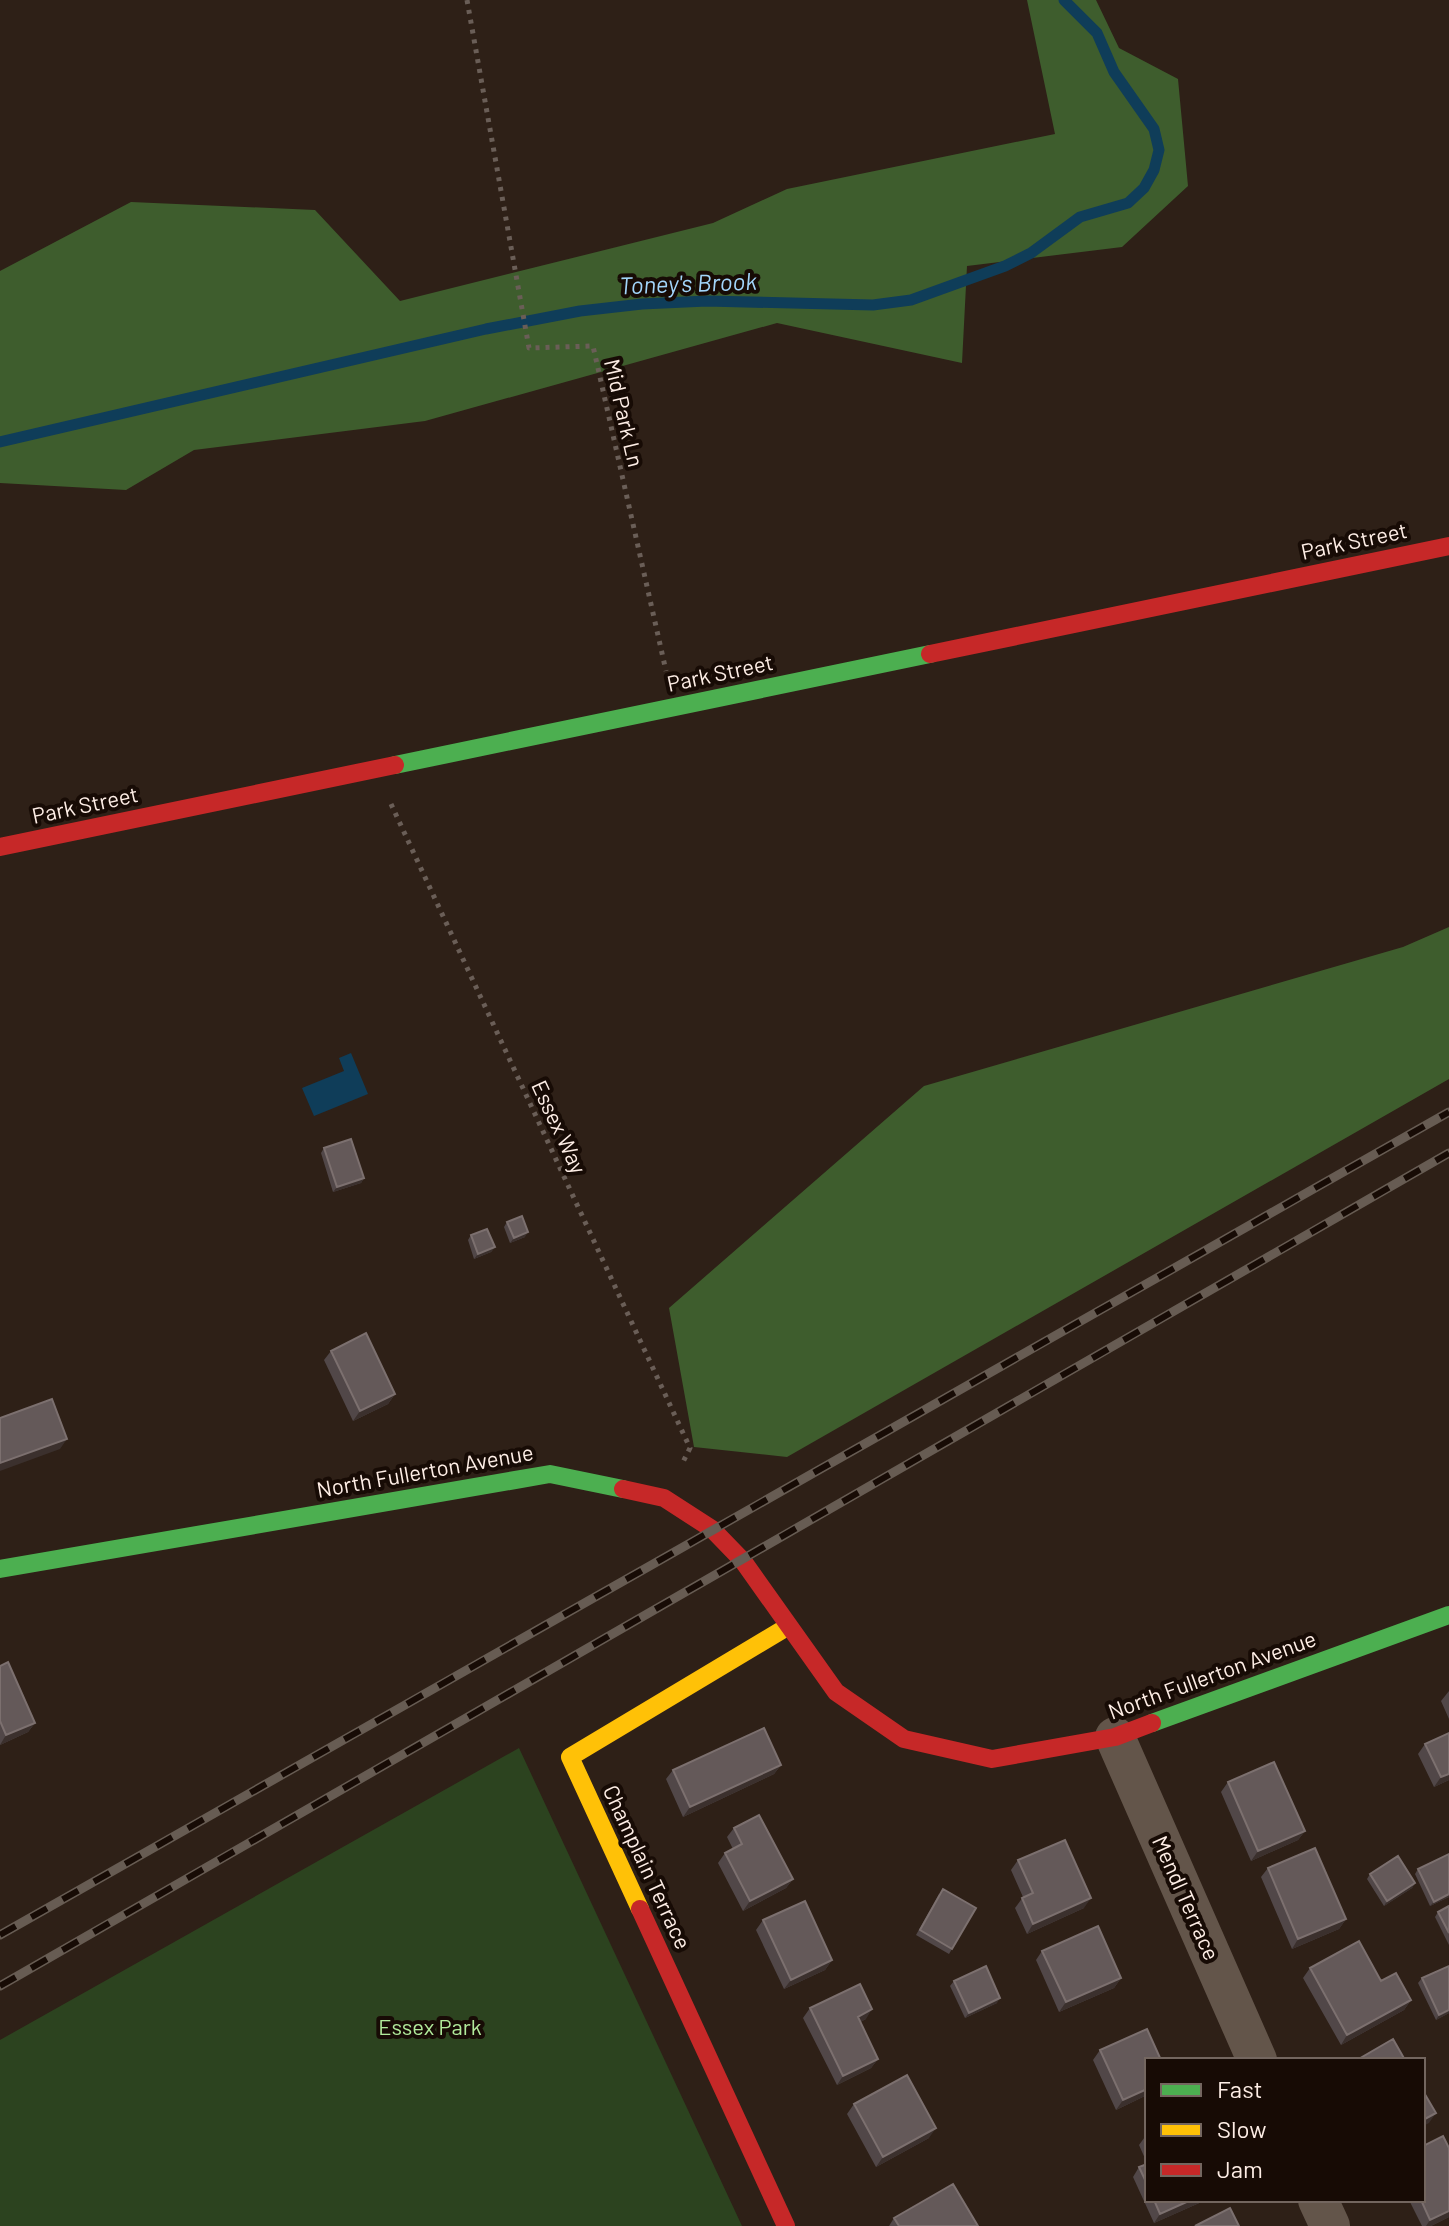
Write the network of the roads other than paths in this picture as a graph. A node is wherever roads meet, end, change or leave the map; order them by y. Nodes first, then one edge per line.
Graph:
1 (1449, 546) edge
2 (0, 847) edge
3 (0, 1569) edge
4 (1449, 1615) edge
5 (787, 1627) junction
6 (1115, 1737) junction
7 (1256, 2058) edge
8 (1319, 2202) edge
9 (786, 2226) edge
10 (1330, 2226) edge

1 - 2 street, Park Street
3 - 5 street, North Fullerton Avenue
4 - 6 street, North Fullerton Avenue
5 - 6 street, North Fullerton Avenue
5 - 9 street, Champlain Terrace
6 - 7 street, Mendl Terrace
8 - 10 street

